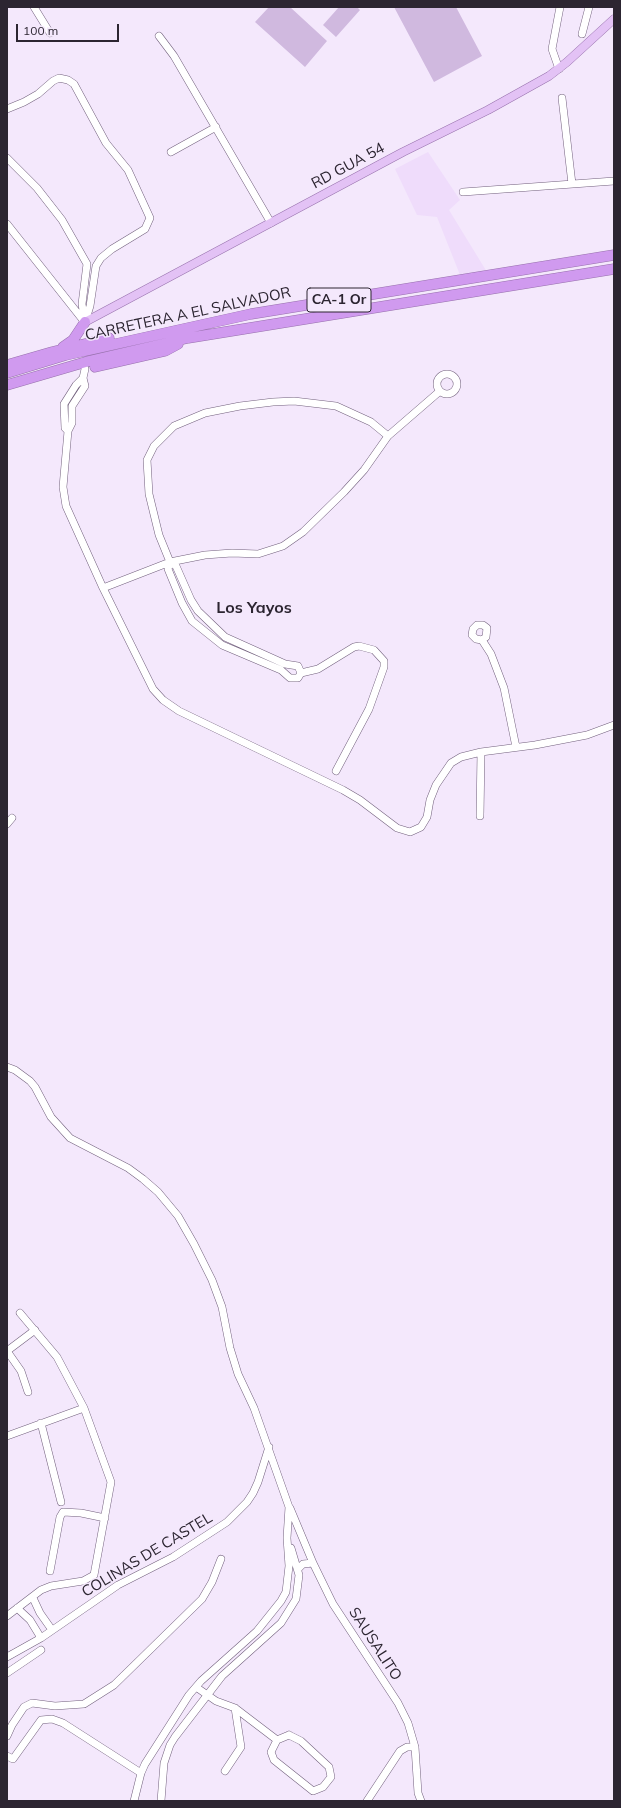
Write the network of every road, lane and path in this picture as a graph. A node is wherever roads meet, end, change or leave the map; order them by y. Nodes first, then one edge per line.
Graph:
1 (34, 7) edge
2 (560, 7) edge
3 (589, 7) edge
4 (614, 19) edge
5 (50, 33) dead end
6 (582, 34) dead end
7 (159, 36) dead end
8 (559, 69) junction
9 (562, 98) dead end
10 (7, 110) edge
11 (216, 127) junction
12 (171, 152) dead end
13 (7, 158) edge
14 (614, 181) edge
15 (572, 184) junction
16 (463, 192) dead end
17 (271, 223) junction
18 (7, 224) edge
19 (614, 255) edge
20 (87, 264) junction
21 (96, 266) junction
22 (614, 268) edge
23 (218, 321) junction
24 (85, 322) junction
25 (188, 338) junction
26 (90, 342) junction
27 (52, 352) junction
28 (8, 366) edge
29 (84, 374) junction
30 (7, 385) edge
31 (440, 391) dead end
32 (7, 392) edge
33 (388, 436) junction
34 (170, 562) junction
35 (103, 588) junction
36 (482, 640) dead end
37 (301, 673) junction
38 (614, 725) edge
39 (516, 747) junction
40 (481, 752) junction
41 (336, 771) dead end
42 (480, 816) dead end
43 (7, 1067) edge
44 (20, 1313) dead end
45 (35, 1330) junction
46 (7, 1351) edge
47 (28, 1392) dead end
48 (84, 1408) junction
49 (42, 1422) junction
50 (7, 1436) edge
51 (269, 1447) junction
52 (61, 1502) dead end
53 (289, 1507) junction
54 (105, 1518) junction
55 (287, 1538) junction
56 (221, 1559) dead end
57 (313, 1563) junction
58 (298, 1569) junction
59 (50, 1571) dead end
60 (286, 1592) junction
61 (33, 1598) junction
62 (296, 1599) junction
63 (17, 1608) junction
64 (7, 1616) edge
65 (52, 1630) junction
66 (41, 1638) junction
67 (41, 1650) dead end
68 (7, 1658) edge
69 (7, 1673) edge
70 (196, 1687) junction
71 (189, 1695) junction
72 (207, 1695) junction
73 (216, 1701) junction
74 (201, 1703) junction
75 (55, 1706) junction
76 (235, 1708) junction
77 (52, 1720) junction
78 (9, 1723) edge
79 (7, 1736) edge
80 (277, 1740) junction
81 (415, 1747) junction
82 (7, 1756) edge
83 (225, 1771) dead end
84 (141, 1773) junction
85 (134, 1801) edge
86 (160, 1801) edge
87 (367, 1801) edge
88 (421, 1801) edge

1 - 5 street
2 - 8 street
3 - 6 street
4 - 8 main road, RD GUA 54
7 - 11 street
8 - 17 main road, RD GUA 54
9 - 15 street
10 - 21 street
11 - 12 street
11 - 17 street
13 - 20 street
14 - 15 street
15 - 16 street
17 - 24 main road, RD GUA 54
18 - 24 street
19 - 23 highway, CARRETERA A EL SALVADOR / CA-1 Or
20 - 21 street
20 - 24 street
21 - 24 street
22 - 25 highway, CARRETERA A EL SALVADOR / CA-1 Or
23 - 26 highway
23 - 28 highway, CARRETERA A EL SALVADOR / CA-1 Or
24 - 26 highway
24 - 27 highway
25 - 29 highway
25 - 30 highway, CARRETERA A EL SALVADOR / CA-1 Or
26 - 27 highway
27 - 28 highway
29 - 32 highway
29 - 35 street
31 - 33 street
33 - 34 street
33 - 34 street
34 - 35 street
34 - 37 street
34 - 37 street
35 - 40 street
36 - 39 street
37 - 41 street
38 - 39 street
39 - 40 street
40 - 42 street
43 - 51 street, SAUSALITO
44 - 45 street
45 - 46 street
45 - 48 street
46 - 47 street
48 - 49 street
48 - 54 street
49 - 50 street
49 - 52 street
51 - 53 street, SAUSALITO
51 - 65 street, COLINAS DE CASTEL
53 - 55 street
53 - 57 street, SAUSALITO
54 - 59 street
54 - 61 street
55 - 58 street
55 - 60 street
56 - 75 street
57 - 58 street
57 - 81 street, SAUSALITO
58 - 62 street
60 - 62 street
60 - 70 street
61 - 63 street
61 - 65 street
62 - 72 street
63 - 64 street
63 - 66 street
65 - 66 street, COLINAS DE CASTEL
66 - 68 street, COLINAS DE CASTEL
67 - 69 street
70 - 71 street
70 - 72 street
71 - 74 street
71 - 84 street
72 - 73 street
72 - 74 street
73 - 74 street
73 - 76 street
74 - 86 street
75 - 77 street
75 - 78 street
76 - 80 street
76 - 83 street
77 - 82 street
77 - 84 street
78 - 79 street
80 - 80 street
81 - 87 street
81 - 88 street, SAUSALITO
84 - 85 street

